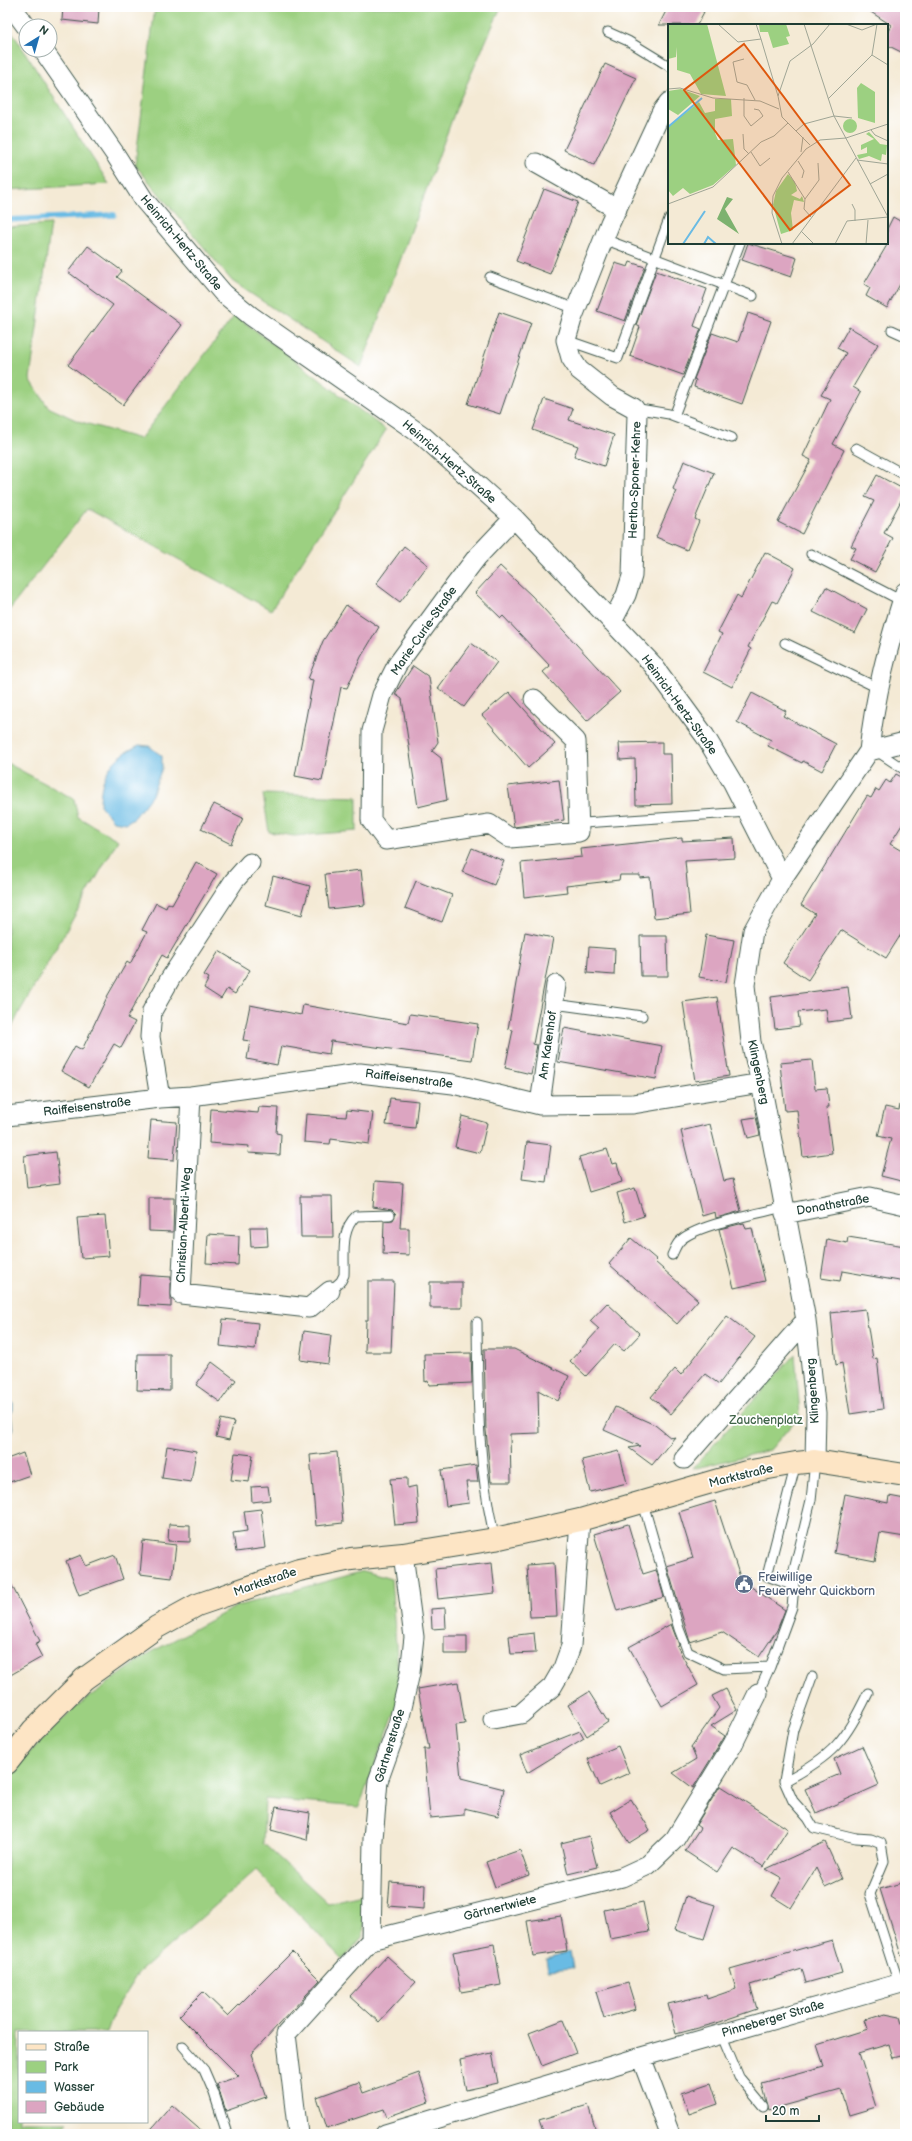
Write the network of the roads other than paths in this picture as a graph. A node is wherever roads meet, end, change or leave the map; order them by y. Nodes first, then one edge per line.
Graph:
1 (12, 7) edge
2 (20, 18) edge
3 (608, 32) dead end
4 (48, 58) edge
5 (668, 65) edge
6 (668, 103) edge
7 (536, 163) dead end
8 (617, 209) junction
9 (668, 223) edge
10 (604, 239) junction
11 (740, 244) edge
12 (655, 258) junction
13 (490, 278) dead end
14 (724, 286) junction
15 (753, 296) dead end
16 (576, 309) junction
17 (892, 330) dead end
18 (905, 336) edge
19 (566, 340) junction
20 (634, 408) junction
21 (674, 416) junction
22 (732, 438) dead end
23 (856, 448) dead end
24 (905, 475) edge
25 (514, 518) junction
26 (811, 554) dead end
27 (904, 597) edge
28 (612, 622) junction
29 (785, 643) dead end
30 (878, 688) junction
31 (534, 699) dead end
32 (905, 742) edge
33 (871, 750) junction
34 (905, 770) edge
35 (748, 812) junction
36 (584, 823) dead end
37 (250, 863) dead end
38 (782, 879) junction
39 (555, 994) joint
40 (642, 1016) dead end
41 (761, 1083) junction
42 (192, 1096) junction
43 (160, 1098) junction
44 (540, 1105) junction
45 (7, 1116) edge
46 (905, 1205) edge
47 (785, 1211) junction
48 (390, 1215) dead end
49 (672, 1256) dead end
50 (330, 1291) joint
51 (806, 1320) junction
52 (477, 1322) dead end
53 (684, 1459) dead end
54 (806, 1462) junction
55 (905, 1475) edge
56 (643, 1503) junction
57 (580, 1520) junction
58 (495, 1539) junction
59 (403, 1554) junction
60 (794, 1586) junction
61 (770, 1667) junction
62 (812, 1677) dead end
63 (758, 1693) joint
64 (868, 1693) dead end
65 (493, 1719) dead end
66 (7, 1764) edge
67 (784, 1781) junction
68 (371, 1940) junction
69 (902, 1983) edge
70 (722, 2034) junction
71 (183, 2046) dead end
72 (642, 2057) junction
73 (764, 2106) dead end
74 (227, 2134) edge
75 (298, 2134) edge
76 (385, 2134) edge
77 (670, 2134) edge

1 - 2 street
3 - 5 lane
4 - 25 street, Heinrich-Hertz-Straße
6 - 8 street
7 - 8 street
8 - 10 street
9 - 12 lane
10 - 12 lane
10 - 16 street
11 - 14 lane
12 - 14 lane
12 - 19 lane
13 - 16 lane
14 - 15 lane
14 - 21 lane
16 - 19 street
17 - 18 lane
19 - 20 street, Hertha-Sponer-Kehre
20 - 21 lane
20 - 28 street, Hertha-Sponer-Kehre
21 - 22 lane
23 - 24 lane
25 - 28 street, Heinrich-Hertz-Straße
25 - 31 street, Marie-Curie-Straße
26 - 27 lane
27 - 30 street
28 - 35 street, Heinrich-Hertz-Straße
29 - 30 lane
30 - 33 street
32 - 33 street
33 - 34 lane
33 - 38 street, Klingenberg
35 - 36 lane
35 - 38 street, Heinrich-Hertz-Straße
37 - 43 street
38 - 41 street, Klingenberg
39 - 40 lane
39 - 44 street, Am Katenhof
41 - 44 street, Raiffeisenstraße
41 - 47 street, Klingenberg
42 - 43 street, Raiffeisenstraße
42 - 44 street, Raiffeisenstraße
42 - 50 street, Christian-Alberti-Weg
43 - 45 street, Raiffeisenstraße
46 - 47 street, Donathstraße
47 - 49 lane
47 - 51 street, Klingenberg
48 - 50 lane
51 - 53 street
51 - 54 street, Klingenberg
52 - 58 lane
54 - 55 main road, Marktstraße
54 - 56 main road, Marktstraße
54 - 60 lane
54 - 60 lane
56 - 57 main road, Marktstraße
56 - 61 lane
57 - 58 main road, Marktstraße
57 - 65 street
58 - 59 main road, Marktstraße
59 - 66 main road, Marktstraße
59 - 68 street, Gärtnerstraße
60 - 61 lane
61 - 63 lane
62 - 67 lane
63 - 68 street, Gärtnertwiete
64 - 67 lane
67 - 69 lane
68 - 75 street
69 - 70 street, Pinneberger Straße
70 - 72 street, Pinneberger Straße
70 - 73 lane
71 - 74 lane
72 - 76 street, Pinneberger Straße
72 - 77 street

